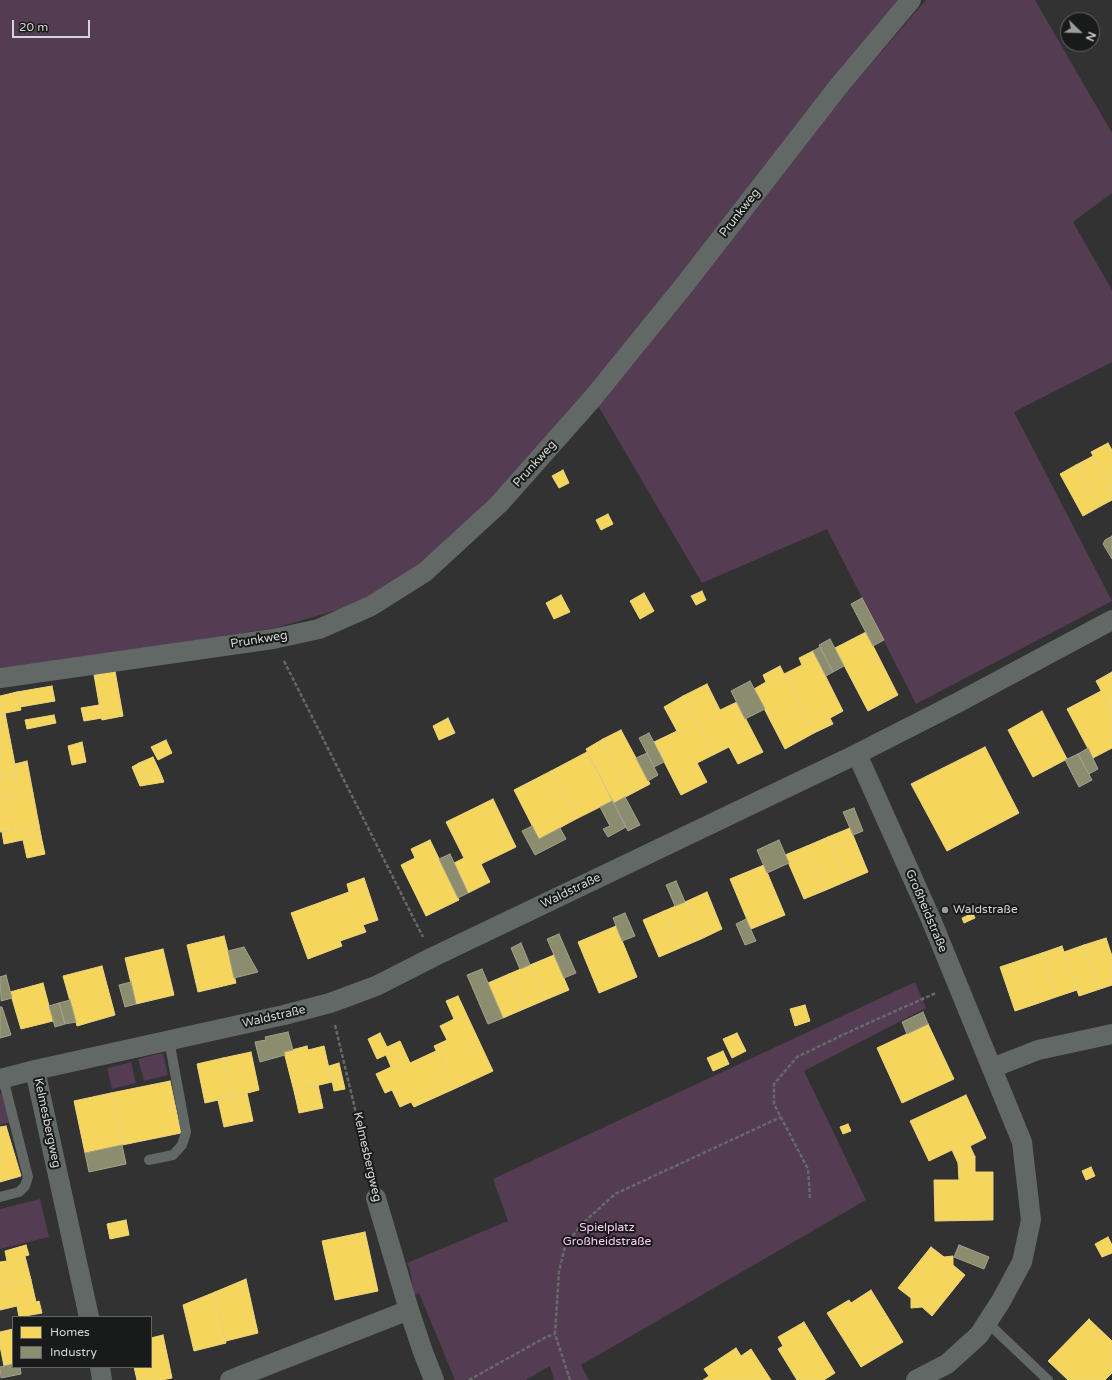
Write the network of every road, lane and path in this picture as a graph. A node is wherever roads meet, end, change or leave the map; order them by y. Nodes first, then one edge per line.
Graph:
1 (911, 0) edge
2 (1112, 620) edge
3 (273, 639) junction
4 (0, 678) edge
5 (857, 754) junction
6 (433, 957) junction
7 (958, 985) junction
8 (330, 1003) junction
9 (1112, 1034) edge
10 (169, 1040) junction
11 (992, 1068) junction
12 (35, 1070) junction
13 (1, 1078) edge
14 (781, 1117) junction
15 (149, 1160) dead end
16 (0, 1197) edge
17 (376, 1198) joint
18 (810, 1198) dead end
19 (409, 1310) junction
20 (89, 1316) edge
21 (988, 1323) junction
22 (555, 1334) junction
23 (100, 1368) edge
24 (102, 1380) edge
25 (230, 1380) edge
26 (434, 1380) edge
27 (469, 1380) edge
28 (570, 1380) edge
29 (916, 1380) edge
30 (1048, 1380) edge

1 - 3 street, Prunkweg
2 - 5 street, Waldstraße
3 - 4 street, Prunkweg
3 - 6 path
5 - 6 street, Waldstraße
5 - 7 street, Großheidstraße
6 - 8 street, Waldstraße
7 - 11 street, Großheidstraße
7 - 14 path
8 - 10 street, Waldstraße
8 - 17 path, Kelmesbergweg
9 - 11 street
10 - 12 street, Waldstraße
10 - 15 lane
11 - 21 street, Großheidstraße
12 - 13 street, Waldstraße
12 - 20 street, Kelmesbergweg
13 - 16 lane
14 - 18 path
14 - 22 path
17 - 19 street, Kelmesbergweg
19 - 25 street
19 - 26 street, Kelmesbergweg
21 - 29 street, Großheidstraße
21 - 30 lane
22 - 27 path
22 - 28 path
23 - 24 street

